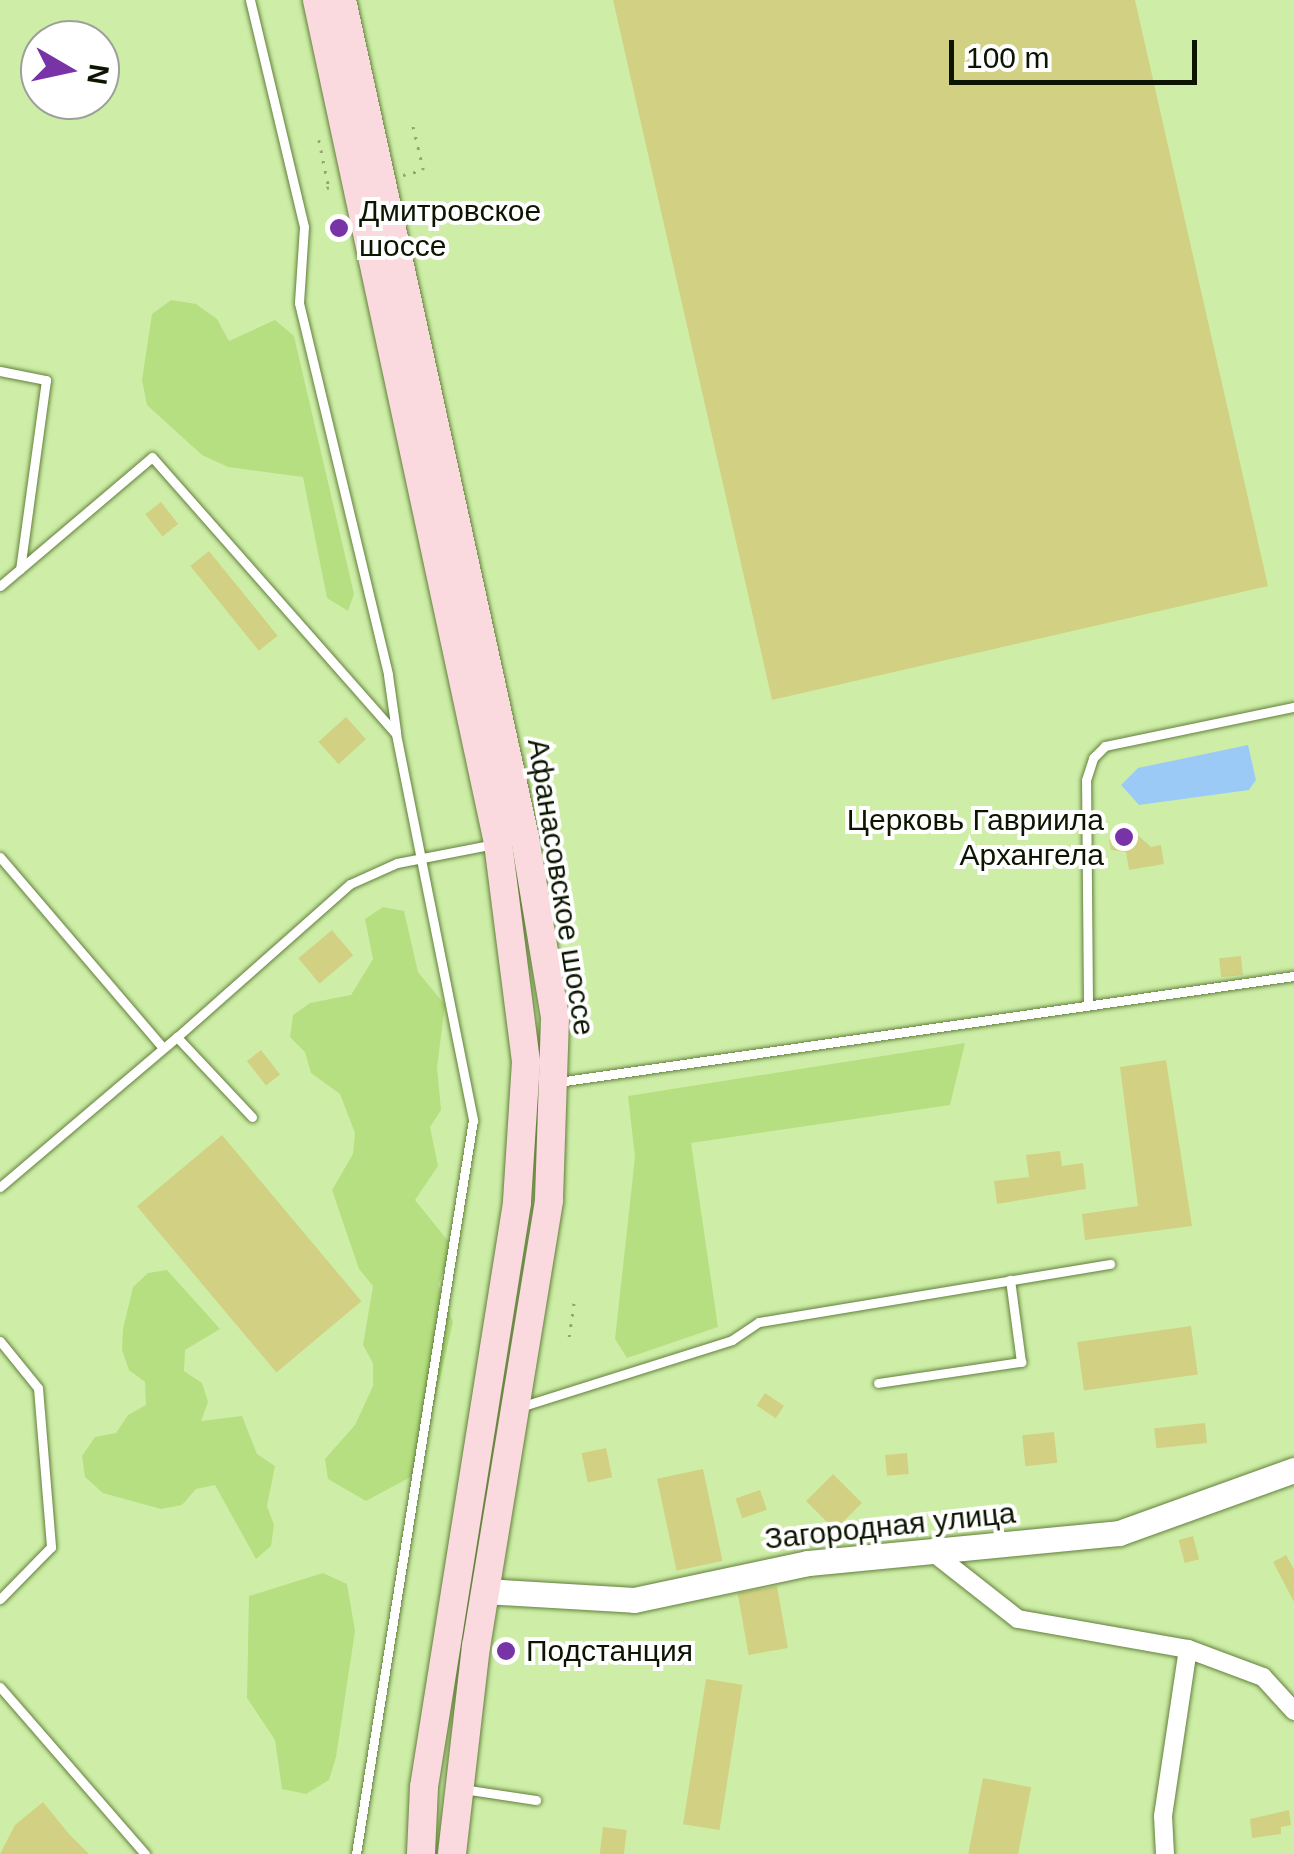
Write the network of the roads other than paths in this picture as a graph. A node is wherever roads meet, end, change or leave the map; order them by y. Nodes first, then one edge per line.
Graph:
1 (250, 0) edge
2 (317, 0) edge
3 (342, 0) edge
4 (0, 371) edge
5 (20, 569) junction
6 (0, 586) edge
7 (1294, 707) edge
8 (396, 734) junction
9 (512, 840) junction
10 (0, 857) edge
11 (416, 859) junction
12 (1294, 976) edge
13 (1088, 1003) junction
14 (177, 1037) junction
15 (163, 1048) junction
16 (558, 1082) junction
17 (252, 1117) dead end
18 (0, 1188) edge
19 (1110, 1264) dead end
20 (1010, 1280) junction
21 (0, 1341) edge
22 (878, 1383) dead end
23 (513, 1410) junction
24 (1294, 1470) edge
25 (935, 1554) junction
26 (484, 1591) junction
27 (0, 1599) edge
28 (1188, 1649) junction
29 (0, 1687) edge
30 (1294, 1711) edge
31 (456, 1788) junction
32 (536, 1800) dead end
33 (145, 1854) edge
34 (356, 1854) edge
35 (421, 1854) edge
36 (452, 1854) edge
37 (1165, 1854) edge

1 - 8 lane
2 - 9 main road, Афанасовское шоссе
3 - 9 main road, Афанасовское шоссе
4 - 5 lane
5 - 6 lane
5 - 8 lane
7 - 13 lane
8 - 11 lane
9 - 11 lane
9 - 16 main road, Афанасовское шоссе
9 - 35 main road, Афанасовское шоссе
10 - 15 lane
11 - 14 lane
11 - 34 lane
12 - 13 lane
13 - 16 lane
14 - 15 lane
14 - 17 lane
15 - 18 lane
16 - 23 main road, Афанасовское шоссе
19 - 20 lane
20 - 22 lane
20 - 23 lane
21 - 27 lane
23 - 26 main road, Афанасовское шоссе
24 - 25 street, Загородная улица
25 - 26 street, Загородная улица
25 - 28 street
26 - 31 main road, Афанасовское шоссе
28 - 30 street
28 - 37 street
29 - 33 lane
31 - 32 lane
31 - 36 main road, Афанасовское шоссе

